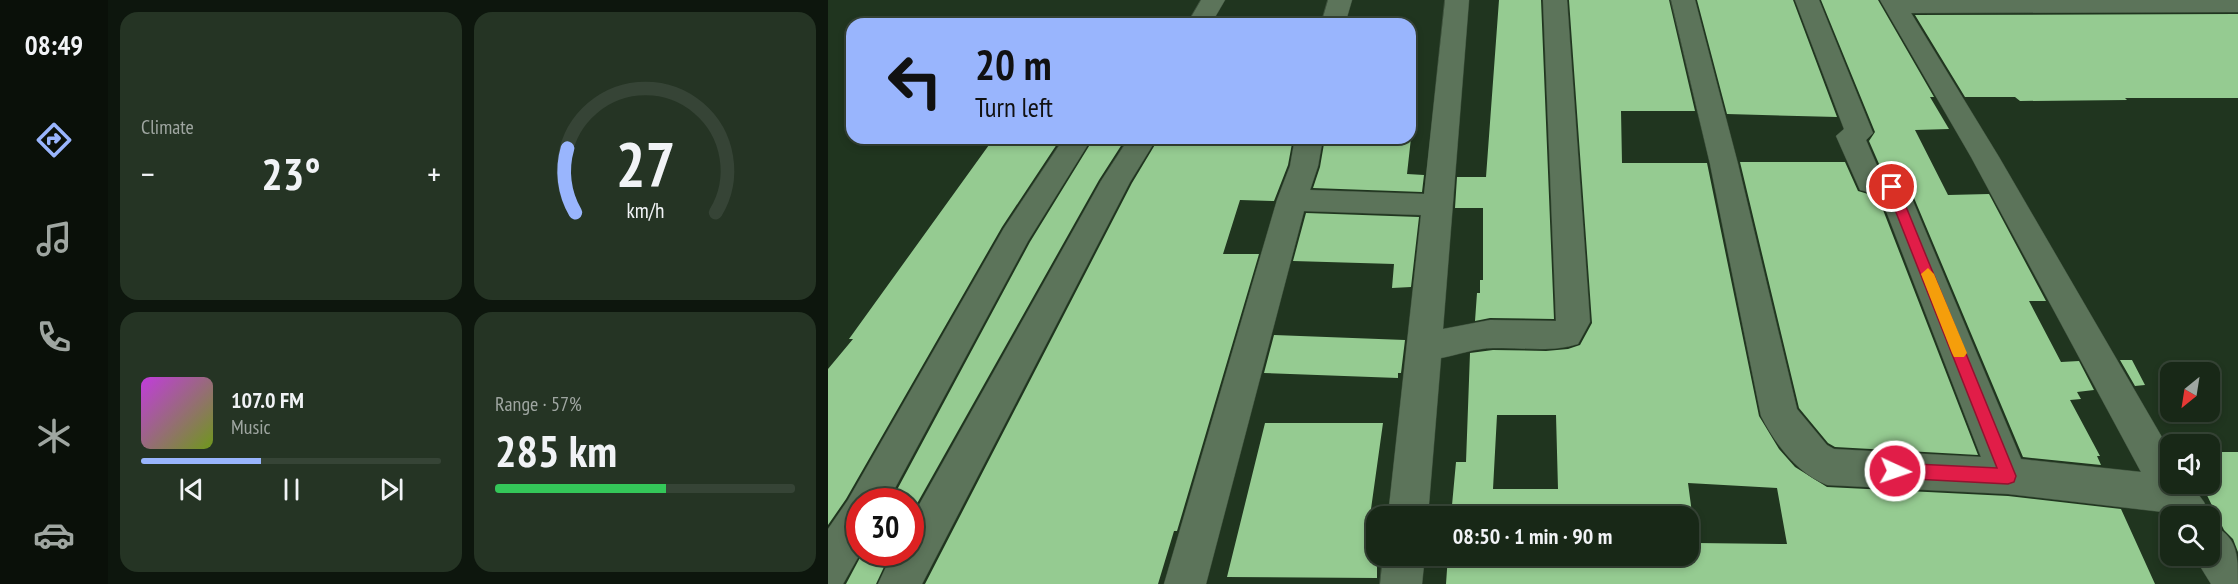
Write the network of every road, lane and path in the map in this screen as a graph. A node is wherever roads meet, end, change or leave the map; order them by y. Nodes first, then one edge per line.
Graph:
1 (1213, 0) edge
2 (1340, 0) edge
3 (1457, 0) edge
4 (1555, 0) edge
5 (1683, 0) edge
6 (1807, 0) edge
7 (1982, 2) edge
8 (1894, 3) edge
9 (2117, 3) edge
10 (2238, 5) edge
11 (1202, 18) edge
12 (1336, 18) edge
13 (1074, 144) edge
14 (1139, 144) edge
15 (1308, 144) edge
16 (1292, 201) junction
17 (1439, 205) junction
18 (1424, 347) junction
19 (2008, 476) junction
20 (874, 488) edge
21 (2182, 505) edge
22 (1409, 506) edge
23 (846, 538) edge
24 (2220, 559) edge
25 (1403, 566) edge
26 (828, 569) edge
27 (899, 584) edge
28 (1185, 584) edge
29 (1401, 584) edge
30 (2236, 584) edge

1 - 11 street
2 - 12 street
3 - 17 street
4 - 18 street
5 - 19 street
6 - 19 street
7 - 8 street
7 - 9 street
8 - 21 street
9 - 10 street
13 - 20 street
14 - 27 street
15 - 16 street
16 - 17 street
16 - 28 street
17 - 18 street
18 - 22 street
19 - 21 street
23 - 26 street
24 - 30 street
25 - 29 street

